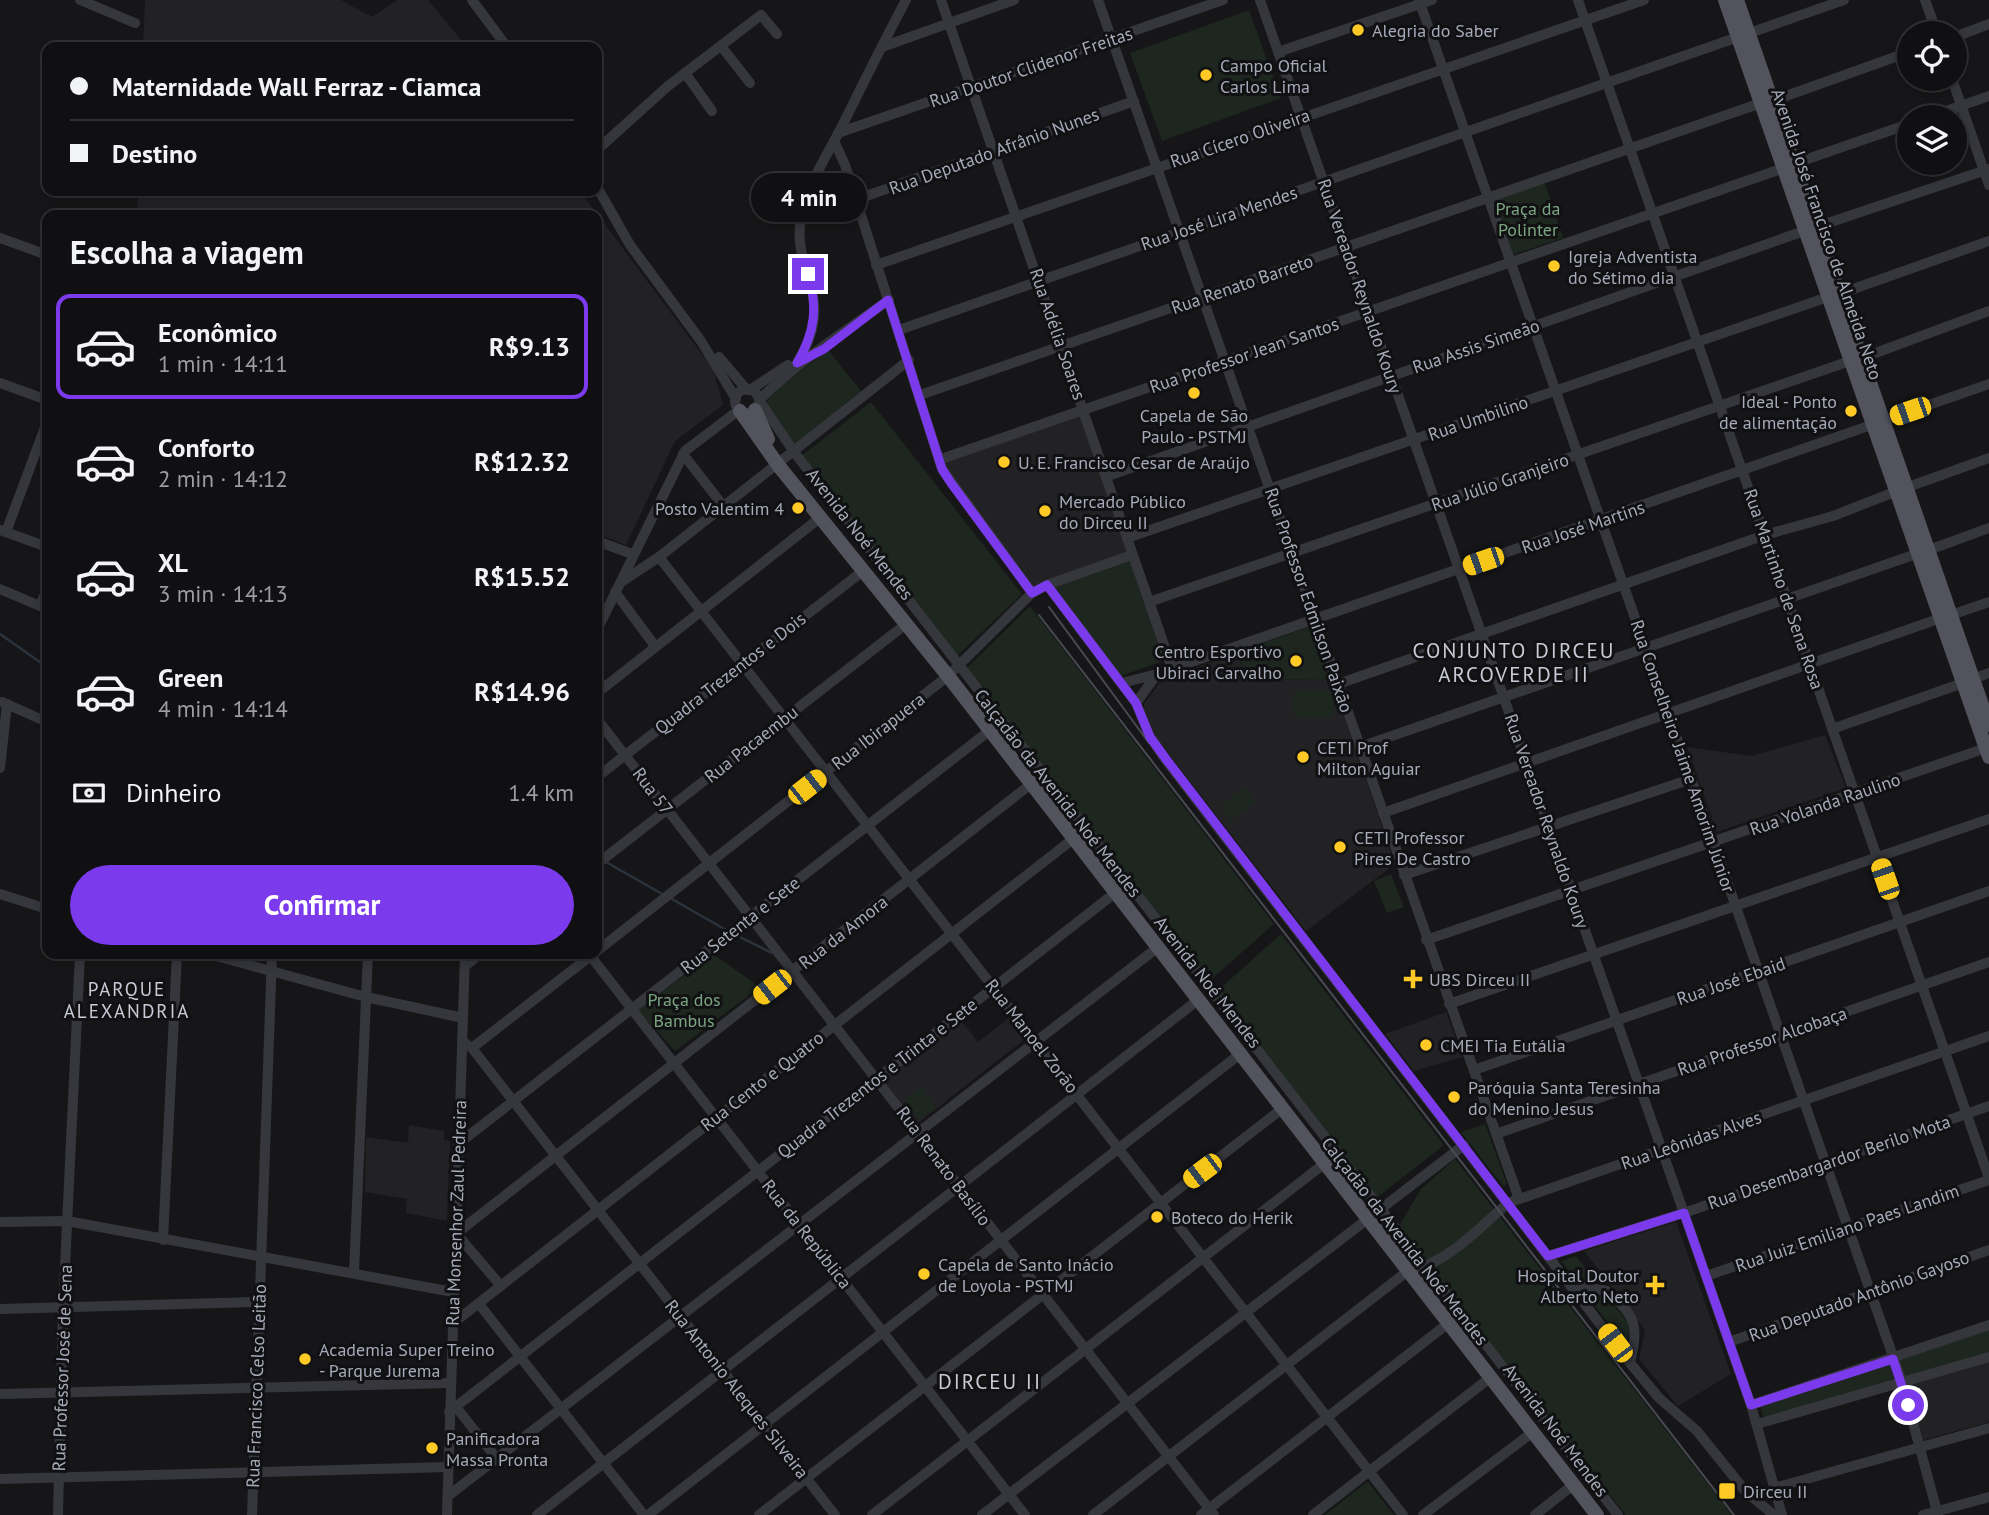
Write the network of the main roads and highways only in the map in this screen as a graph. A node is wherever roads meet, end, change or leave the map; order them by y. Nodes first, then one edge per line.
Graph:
1 (1725, 0) edge
2 (1737, 0) edge
3 (1743, 35) junction
4 (757, 405) road end
5 (737, 406) road end
6 (786, 463) junction
7 (1968, 681) junction
8 (1989, 726) edge
9 (1987, 753) edge
10 (1597, 1515) edge

1 - 3 main road, Avenida José Francisco de Almeida Neto
2 - 3 main road, Avenida José Francisco de Almeida Neto
3 - 7 main road, Avenida José Francisco de Almeida Neto
4 - 6 main road, Avenida Noé Mendes
5 - 6 main road, Avenida Noé Mendes
6 - 10 main road, Avenida Noé Mendes
7 - 8 main road, Avenida José Francisco de Almeida Neto
7 - 9 main road, Avenida José Francisco de Almeida Neto

